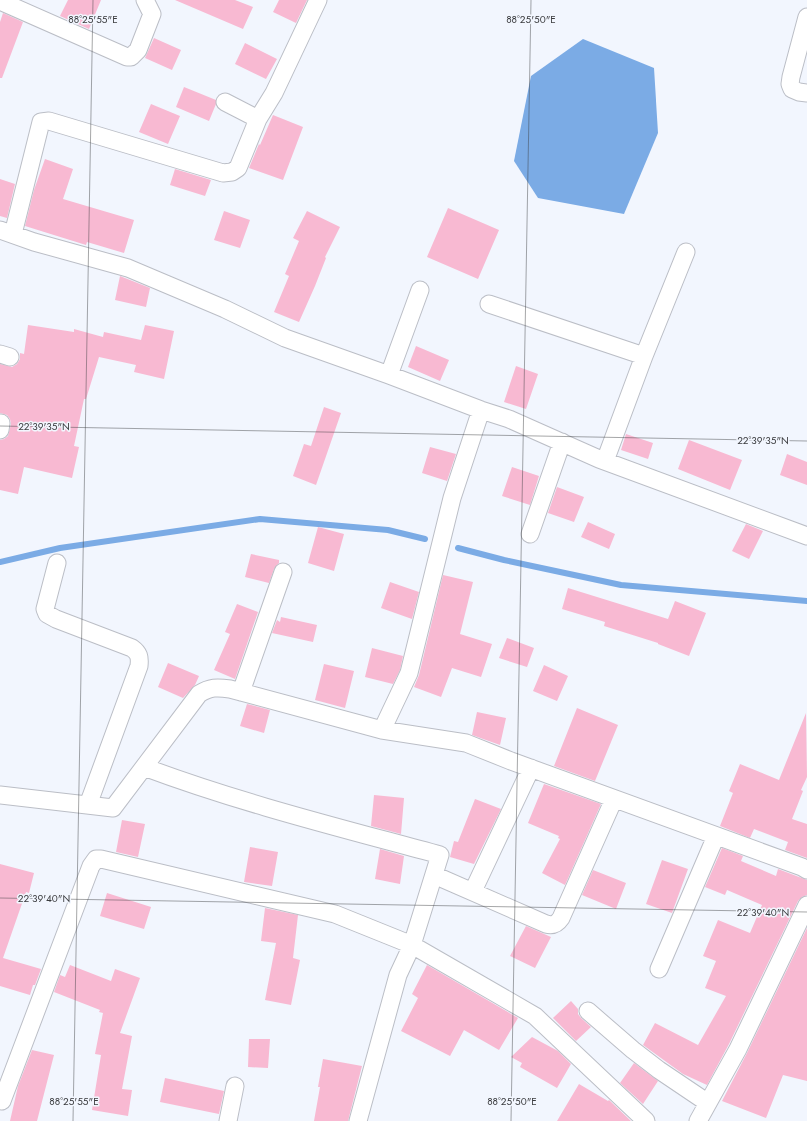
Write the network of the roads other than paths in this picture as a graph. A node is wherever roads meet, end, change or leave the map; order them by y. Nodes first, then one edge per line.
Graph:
1 (145, 0) edge
2 (318, 0) edge
3 (0, 1) edge
4 (807, 17) edge
5 (807, 93) edge
6 (225, 102) dead end
7 (258, 119) junction
8 (6, 232) edge
9 (686, 252) dead end
10 (420, 290) dead end
11 (489, 304) dead end
12 (644, 356) junction
13 (389, 375) junction
14 (481, 410) junction
15 (0, 423) edge
16 (0, 430) edge
17 (562, 442) junction
18 (605, 461) junction
19 (530, 534) dead end
20 (807, 536) edge
21 (57, 563) dead end
22 (283, 572) dead end
23 (241, 692) junction
24 (382, 730) junction
25 (144, 767) junction
26 (531, 768) junction
27 (0, 795) edge
28 (614, 799) junction
29 (88, 805) junction
30 (716, 836) junction
31 (807, 870) edge
32 (434, 875) junction
33 (473, 891) junction
34 (807, 906) edge
35 (412, 945) junction
36 (659, 969) dead end
37 (588, 1011) dead end
38 (235, 1086) dead end
39 (0, 1100) edge
40 (708, 1103) junction
41 (228, 1121) edge
42 (358, 1121) edge
43 (646, 1121) edge
44 (698, 1121) edge

1 - 3 street
2 - 7 street
4 - 5 street
6 - 7 street
7 - 8 street
8 - 13 street
9 - 12 street
10 - 13 street
11 - 12 street
12 - 18 street
13 - 14 street
14 - 17 street
14 - 24 street
15 - 16 street
17 - 18 street
17 - 19 street
18 - 20 street
21 - 29 street
22 - 23 street
23 - 24 street
23 - 25 street
24 - 26 street
25 - 29 street
25 - 32 street
26 - 28 street
26 - 33 street
27 - 29 street
28 - 30 street
28 - 33 street
30 - 31 street
30 - 36 street
32 - 33 street
32 - 35 street
34 - 40 street
35 - 39 street
35 - 42 street
35 - 43 street
37 - 40 street
38 - 41 street
40 - 44 street

